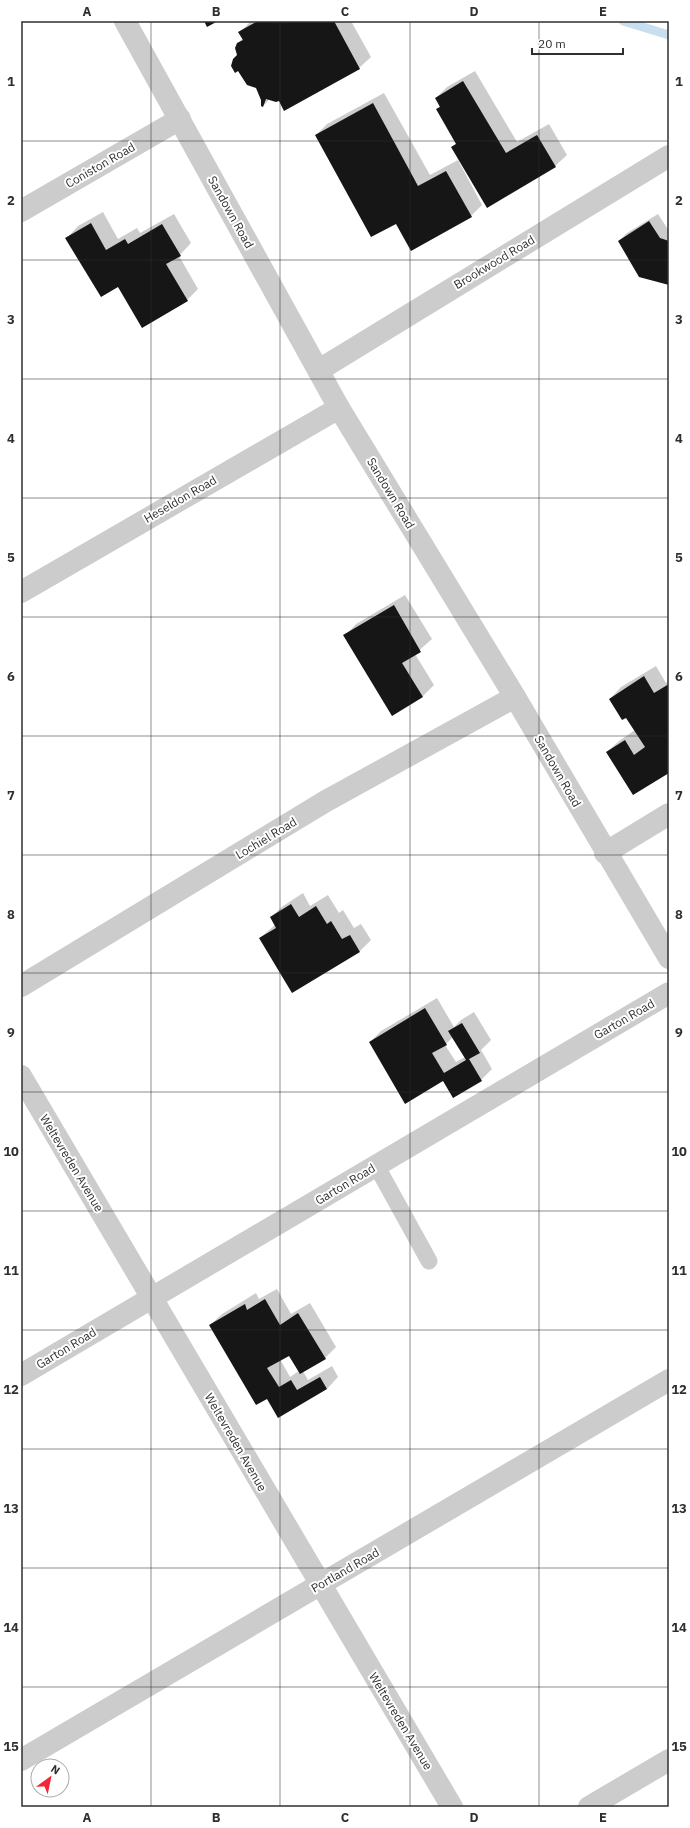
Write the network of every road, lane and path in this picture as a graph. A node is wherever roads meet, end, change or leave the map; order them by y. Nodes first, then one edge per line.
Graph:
1 (125, 21) edge
2 (180, 119) junction
3 (669, 156) edge
4 (21, 212) edge
5 (319, 370) junction
6 (339, 408) junction
7 (21, 592) edge
8 (514, 697) junction
9 (669, 814) edge
10 (605, 853) junction
11 (669, 958) edge
12 (21, 986) edge
13 (669, 993) edge
14 (21, 1076) edge
15 (376, 1166) junction
16 (429, 1261) dead end
17 (152, 1298) junction
18 (21, 1375) edge
19 (669, 1380) edge
20 (320, 1585) junction
21 (21, 1760) edge
22 (669, 1760) edge
23 (452, 1807) edge
24 (588, 1807) edge

1 - 2 street, Sandown Road
2 - 4 street, Coniston Road
2 - 5 street, Sandown Road
3 - 5 street, Brookwood Road
5 - 6 street, Sandown Road
6 - 7 street, Heseldon Road
6 - 8 street, Sandown Road
8 - 10 street, Sandown Road
8 - 12 street, Lochiel Road
9 - 10 street
10 - 11 street, Sandown Road
13 - 15 street, Garton Road
14 - 17 street, Weltevreden Avenue
15 - 16 lane
15 - 17 street, Garton Road
17 - 18 street, Garton Road
17 - 20 street, Weltevreden Avenue
19 - 20 street, Portland Road
20 - 21 street, Portland Road
20 - 23 street, Weltevreden Avenue
22 - 24 street

